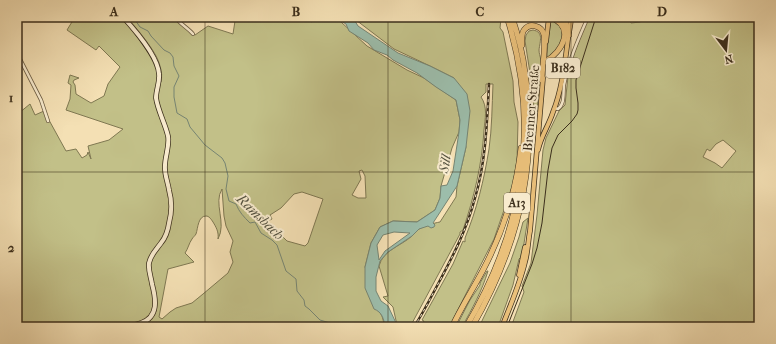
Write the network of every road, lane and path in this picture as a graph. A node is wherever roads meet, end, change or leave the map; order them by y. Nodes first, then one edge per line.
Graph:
1 (122, 17) edge
2 (175, 17) edge
3 (507, 17) edge
4 (512, 17) edge
5 (549, 17) edge
6 (571, 17) edge
7 (588, 17) edge
8 (644, 17) edge
9 (557, 18) edge
10 (632, 18) edge
11 (193, 34) dead end
12 (568, 35) junction
13 (521, 52) junction
14 (17, 56) edge
15 (545, 62) junction
16 (542, 80) junction
17 (555, 108) junction
18 (539, 118) junction
19 (48, 120) dead end
20 (550, 120) junction
21 (525, 122) junction
22 (536, 160) junction
23 (490, 292) junction
24 (123, 327) edge
25 (452, 327) edge
26 (466, 327) edge
27 (472, 327) edge
28 (475, 327) edge
29 (502, 327) edge

1 - 24 main road
2 - 11 street
3 - 21 highway, A13
4 - 13 highway, A13
5 - 9 highway
5 - 15 main road, Brenner Straße / B182
6 - 12 main road, B182
7 - 17 street
8 - 10 street
9 - 12 highway
9 - 15 highway
12 - 17 main road, B182
13 - 16 highway
13 - 23 highway, A13
14 - 19 street
15 - 16 main road, Brenner Straße / B182
16 - 18 main road, Brenner Straße / B182
17 - 20 main road, B182
18 - 20 main road
18 - 22 main road, Brenner Straße / B182
20 - 22 main road, Brenner Straße / B182
21 - 25 highway, A13
21 - 26 highway, A13
22 - 29 main road, B182
23 - 27 highway, A13
23 - 28 highway, A13

